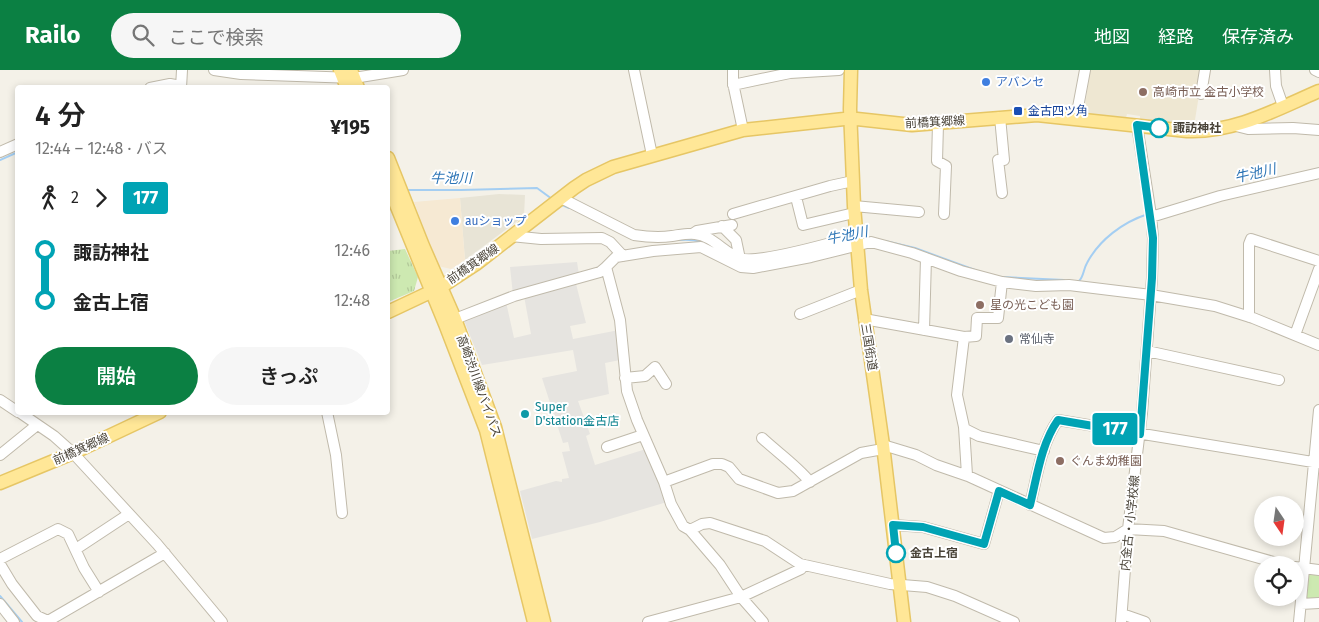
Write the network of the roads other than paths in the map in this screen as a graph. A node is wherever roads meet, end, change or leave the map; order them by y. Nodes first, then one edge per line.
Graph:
1 (182, 70) edge
2 (214, 70) edge
3 (403, 70) edge
4 (634, 70) edge
5 (733, 70) edge
6 (839, 70) edge
7 (851, 70) edge
8 (1085, 70) edge
9 (1205, 70) edge
10 (1275, 70) edge
11 (1315, 70) edge
12 (379, 72) edge
13 (1319, 72) edge
14 (349, 78) edge
15 (181, 85) edge
16 (733, 85) junction
17 (1319, 91) edge
18 (1201, 94) dead end
19 (1283, 106) junction
20 (1000, 117) junction
21 (1076, 118) junction
22 (850, 119) junction
23 (938, 124) junction
24 (1137, 125) junction
25 (1236, 126) junction
26 (743, 130) junction
27 (1319, 130) edge
28 (15, 145) edge
29 (0, 152) edge
30 (652, 154) junction
31 (390, 167) edge
32 (1319, 172) edge
33 (853, 181) junction
34 (395, 189) edge
35 (1002, 193) dead end
36 (796, 197) junction
37 (557, 201) junction
38 (854, 210) junction
39 (919, 212) dead end
40 (944, 214) dead end
41 (1150, 214) junction
42 (729, 222) junction
43 (694, 233) junction
44 (512, 236) junction
45 (680, 236) junction
46 (856, 241) junction
47 (681, 248) junction
48 (623, 256) junction
49 (740, 258) junction
50 (926, 258) junction
51 (1319, 261) edge
52 (606, 267) junction
53 (1319, 269) edge
54 (1002, 282) junction
55 (436, 289) junction
56 (861, 290) junction
57 (1151, 295) junction
58 (390, 311) edge
59 (800, 314) dead end
60 (1249, 316) junction
61 (455, 319) junction
62 (864, 319) junction
63 (924, 330) junction
64 (1295, 335) junction
65 (964, 337) junction
66 (1319, 345) edge
67 (1146, 351) junction
68 (625, 378) junction
69 (1279, 380) dead end
70 (666, 384) dead end
71 (0, 400) edge
72 (15, 410) edge
73 (1319, 410) edge
74 (22, 415) edge
75 (154, 415) edge
76 (328, 415) edge
77 (37, 425) junction
78 (964, 429) junction
79 (1140, 434) junction
80 (643, 435) junction
81 (762, 438) dead end
82 (607, 447) dead end
83 (883, 447) junction
84 (1044, 451) junction
85 (73, 453) junction
86 (0, 455) edge
87 (1316, 463) edge
88 (967, 475) junction
89 (0, 482) edge
90 (664, 482) junction
91 (810, 482) junction
92 (999, 491) junction
93 (1030, 505) junction
94 (342, 513) dead end
95 (129, 514) junction
96 (893, 525) junction
97 (1128, 529) junction
98 (690, 530) junction
99 (76, 549) junction
100 (165, 553) junction
101 (1254, 556) edge
102 (1301, 556) edge
103 (0, 559) edge
104 (0, 564) edge
105 (804, 565) junction
106 (1304, 568) edge
107 (1319, 570) edge
108 (899, 584) junction
109 (99, 592) junction
110 (740, 596) junction
111 (1319, 603) edge
112 (0, 604) edge
113 (1304, 604) edge
114 (1300, 606) edge
115 (1121, 618) edge
116 (0, 620) edge
117 (12, 620) edge
118 (38, 620) edge
119 (222, 622) edge
120 (534, 622) edge
121 (544, 622) edge
122 (648, 622) edge
123 (763, 622) edge
124 (904, 622) edge
125 (1014, 622) edge
126 (1145, 622) edge
127 (1299, 622) edge

1 - 15 street
2 - 14 street
3 - 12 street
4 - 30 street
5 - 16 street
6 - 16 street
7 - 22 main road, 三国街道
8 - 21 street
9 - 18 street
10 - 19 street
11 - 13 street
12 - 14 street
16 - 26 street
17 - 19 main road, 前橋箕郷線
19 - 25 main road, 前橋箕郷線
20 - 21 main road, 前橋箕郷線
20 - 23 main road, 前橋箕郷線
20 - 35 street
21 - 24 main road, 前橋箕郷線
22 - 23 main road, 前橋箕郷線
22 - 26 main road, 前橋箕郷線
22 - 33 main road, 三国街道
23 - 40 street
24 - 25 main road, 前橋箕郷線
24 - 41 street, 内金古・小学校線
25 - 27 street
26 - 30 main road, 前橋箕郷線
28 - 29 street
30 - 37 main road, 前橋箕郷線
31 - 34 main road, 高崎渋川線バイパス
32 - 41 street
33 - 36 street
33 - 38 main road, 三国街道
34 - 55 main road, 高崎渋川線バイパス
36 - 38 street
36 - 42 street
37 - 44 main road, 前橋箕郷線
37 - 45 street
38 - 39 street
38 - 46 main road, 三国街道
41 - 57 street, 内金古・小学校線
42 - 43 street
42 - 49 street
43 - 45 street
43 - 49 street
44 - 48 street
44 - 55 main road, 前橋箕郷線
45 - 47 street
46 - 47 street
46 - 49 street
46 - 50 street
46 - 56 main road, 三国街道
47 - 48 street
48 - 52 street
50 - 54 street
50 - 63 street
51 - 60 street
52 - 61 street
52 - 68 street
53 - 64 street
54 - 57 street
54 - 65 street
55 - 58 main road, 前橋箕郷線
55 - 61 main road, 高崎渋川線バイパス
55 - 120 main road, 高崎渋川線バイパス
56 - 59 street
56 - 62 main road, 三国街道
57 - 60 street
57 - 67 street, 内金古・小学校線
60 - 64 street
61 - 121 main road, 高崎渋川線バイパス
62 - 63 street
62 - 83 main road, 三国街道
63 - 65 street
64 - 66 street
65 - 78 street
67 - 69 street
67 - 79 street, 内金古・小学校線
68 - 70 street
68 - 80 street
71 - 72 street
73 - 87 street
74 - 77 street
75 - 85 main road, 前橋箕郷線
76 - 94 street
77 - 85 street
77 - 86 street
78 - 84 street
78 - 88 street
79 - 84 street
79 - 87 street
79 - 97 street, 内金古・小学校線
80 - 82 street
80 - 90 street
81 - 91 street
83 - 88 street
83 - 91 street
83 - 96 main road, 三国街道
84 - 93 street
85 - 89 main road, 前橋箕郷線
85 - 95 street
87 - 102 street
88 - 92 street
90 - 91 street
90 - 98 street
92 - 93 street
92 - 96 street
93 - 97 street
95 - 99 street
95 - 100 street
96 - 108 main road, 三国街道
97 - 101 street
97 - 115 street, 内金古・小学校線
98 - 105 street
98 - 110 street
99 - 103 street
99 - 109 street
100 - 109 street
100 - 119 street
104 - 118 street
105 - 108 street
105 - 110 street
106 - 107 street
108 - 124 main road, 三国街道
108 - 125 street
109 - 118 street
110 - 122 street
110 - 123 street
111 - 113 street
112 - 117 street
114 - 127 street
115 - 126 street
116 - 117 street

